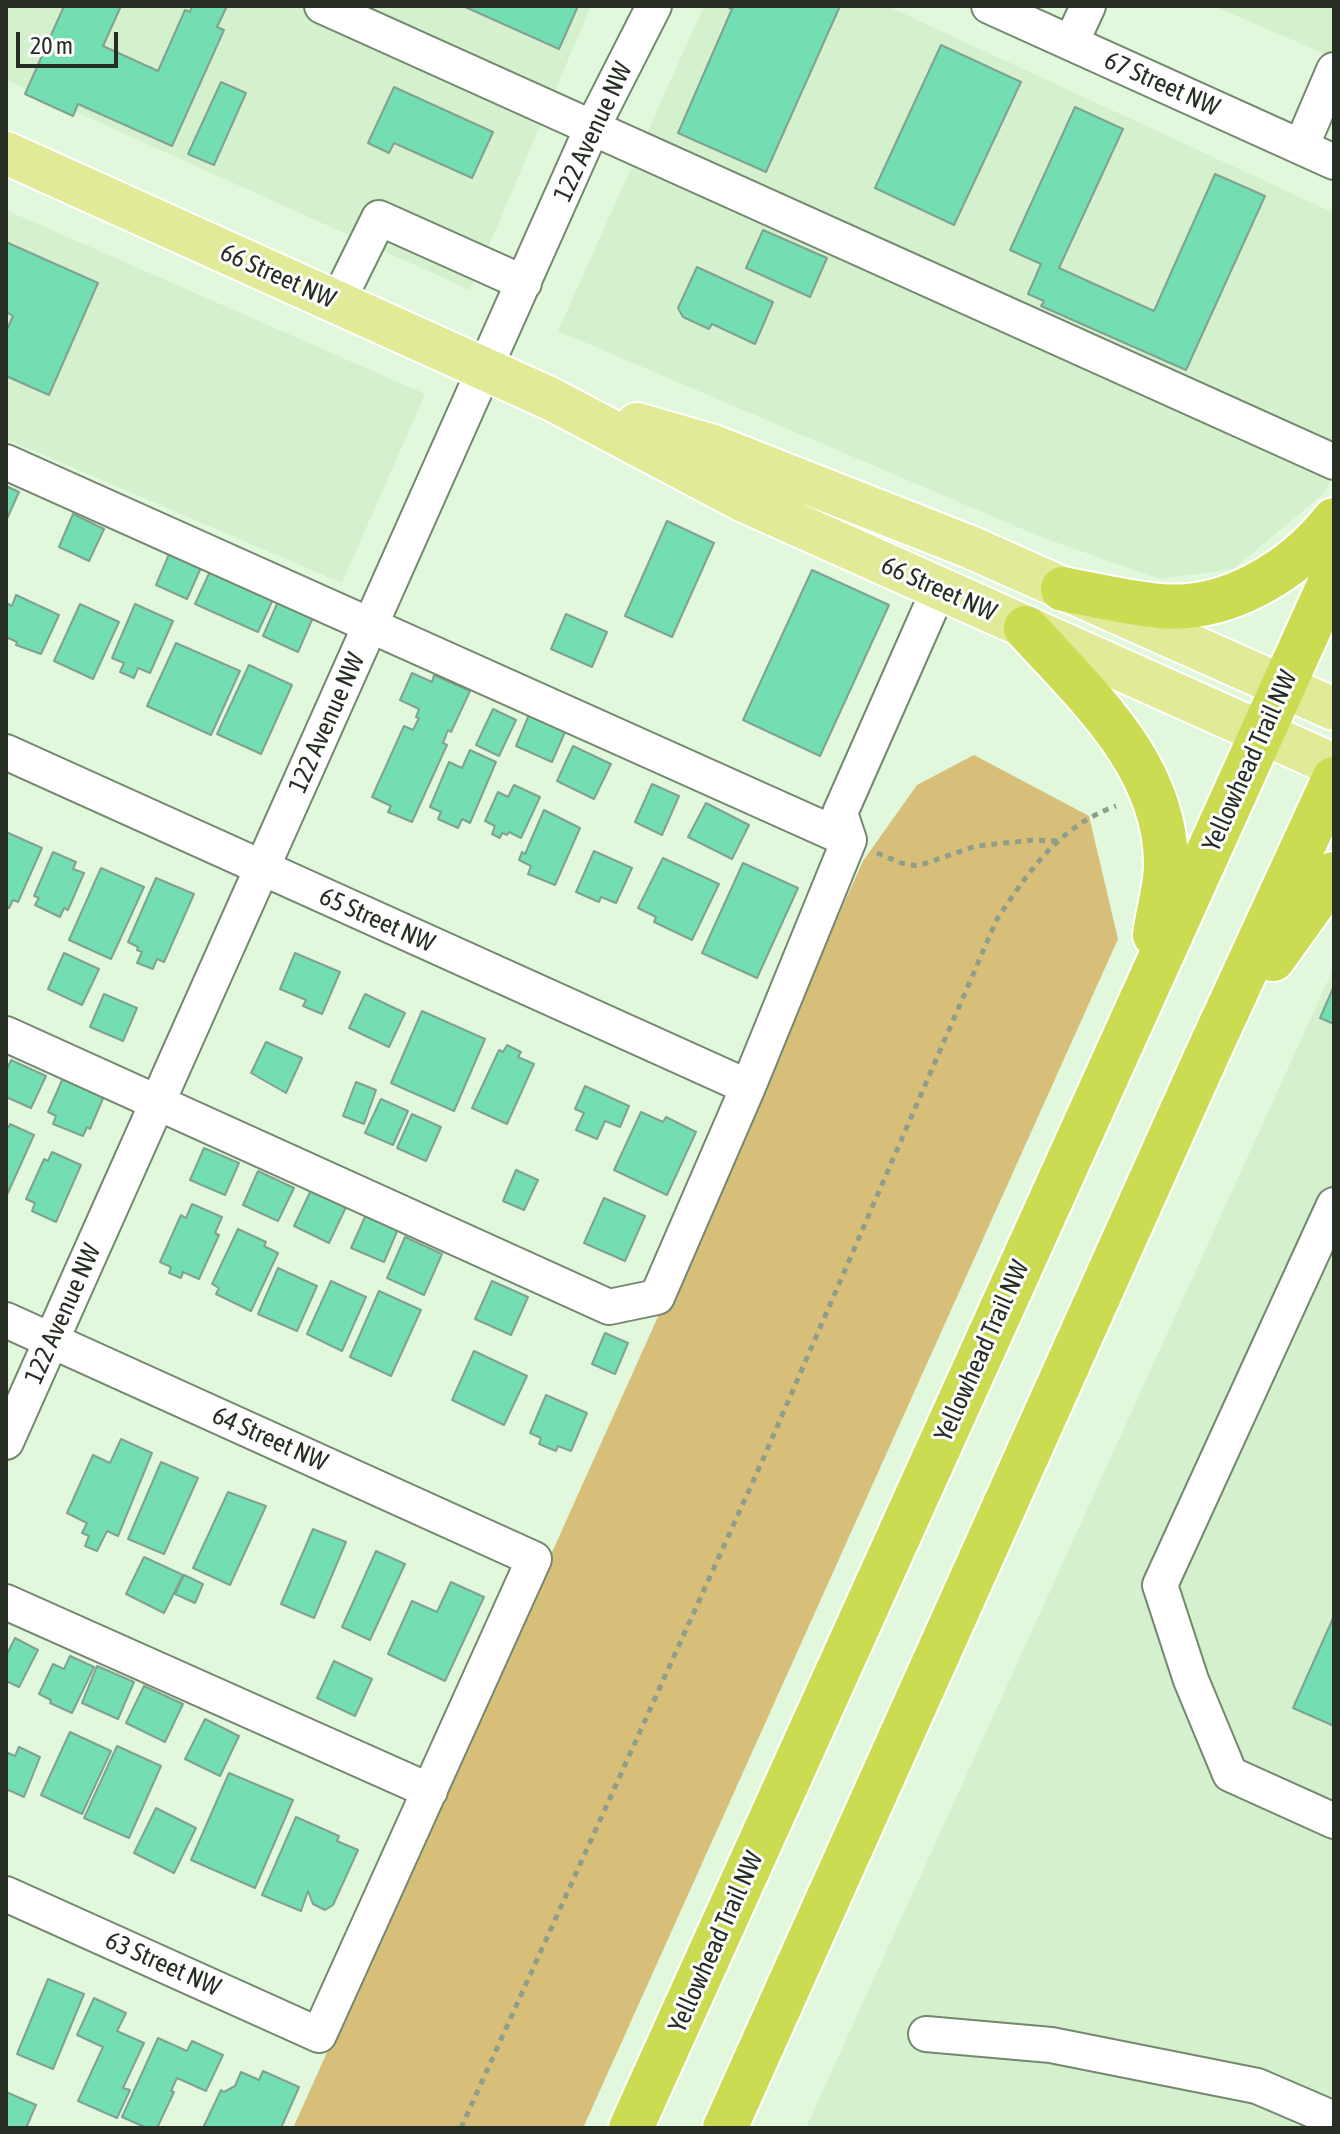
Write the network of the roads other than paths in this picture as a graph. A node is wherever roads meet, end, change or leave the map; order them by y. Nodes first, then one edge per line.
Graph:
1 (322, 6) edge
2 (654, 6) edge
3 (989, 6) edge
4 (1088, 6) edge
5 (1071, 43) junction
6 (1334, 70) edge
7 (592, 128) junction
8 (1301, 147) junction
9 (6, 153) edge
10 (1334, 162) edge
11 (524, 283) junction
12 (337, 303) junction
13 (484, 370) junction
14 (551, 399) junction
15 (6, 462) edge
16 (1334, 462) edge
17 (1334, 520) edge
18 (1334, 574) edge
19 (939, 589) junction
20 (1063, 589) junction
21 (370, 625) junction
22 (1026, 628) junction
23 (1284, 687) junction
24 (1334, 709) edge
25 (1264, 732) junction
26 (6, 752) edge
27 (1334, 765) edge
28 (1334, 779) edge
29 (849, 840) junction
30 (262, 868) junction
31 (1334, 874) edge
32 (1147, 986) junction
33 (6, 1034) edge
34 (1206, 1057) junction
35 (748, 1087) junction
36 (158, 1103) junction
37 (1334, 1205) edge
38 (6, 1320) edge
39 (51, 1341) junction
40 (6, 1442) edge
41 (6, 1602) edge
42 (430, 1791) junction
43 (1334, 1821) edge
44 (6, 1894) edge
45 (926, 2034) dead end
46 (1334, 2119) edge
47 (631, 2128) edge
48 (725, 2128) edge

1 - 7 street
2 - 7 street, 122 Avenue NW
3 - 5 street, 67 Street NW
4 - 5 street
5 - 8 street, 67 Street NW
6 - 8 street
7 - 11 street, 122 Avenue NW
7 - 16 street
8 - 10 street, 67 Street NW
9 - 12 main road, 66 Street NW
11 - 12 street
11 - 13 street, 122 Avenue NW
12 - 13 main road, 66 Street NW
13 - 14 main road, 66 Street NW
13 - 21 street, 122 Avenue NW
14 - 19 main road, 66 Street NW
14 - 20 main road, 66 Street NW
15 - 21 street
17 - 20 highway
18 - 23 highway, Yellowhead Trail NW
19 - 22 main road, 66 Street NW
19 - 29 street
20 - 23 main road, 66 Street NW
21 - 29 street
21 - 30 street, 122 Avenue NW
22 - 25 main road, 66 Street NW
22 - 32 highway
23 - 24 main road, 66 Street NW
23 - 25 highway, Yellowhead Trail NW
25 - 27 main road, 66 Street NW
25 - 32 highway, Yellowhead Trail NW
26 - 30 street, 65 Street NW
28 - 34 highway
29 - 35 street
30 - 35 street, 65 Street NW
30 - 36 street, 122 Avenue NW
31 - 34 highway
32 - 47 highway, Yellowhead Trail NW
33 - 36 street
34 - 48 highway
35 - 36 street
36 - 39 street, 122 Avenue NW
37 - 43 street
38 - 39 street, 64 Street NW
39 - 40 street, 122 Avenue NW
39 - 42 street, 64 Street NW
41 - 42 street
42 - 44 street, 63 Street NW
45 - 46 street

